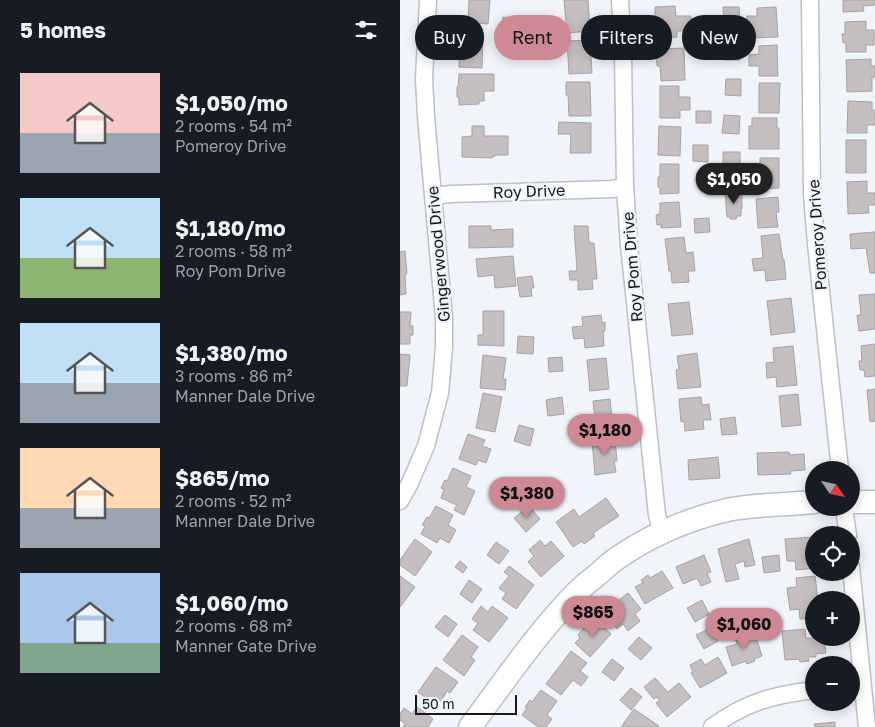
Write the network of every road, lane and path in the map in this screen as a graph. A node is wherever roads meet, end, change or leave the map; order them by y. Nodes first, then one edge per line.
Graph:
1 (428, 0) edge
2 (620, 0) edge
3 (810, 0) edge
4 (625, 188) junction
5 (433, 196) junction
6 (839, 461) edge
7 (400, 501) edge
8 (860, 502) edge
9 (875, 502) edge
10 (805, 503) edge
11 (662, 533) junction
12 (852, 581) edge
13 (856, 656) edge
14 (805, 691) edge
15 (860, 698) edge
16 (470, 727) edge
17 (712, 727) edge
18 (867, 727) edge

1 - 5 street, Gingerwood Drive
2 - 4 street, Roy Pom Drive
3 - 6 street, Pomeroy Drive
4 - 5 street, Roy Drive
4 - 11 street, Roy Pom Drive
5 - 7 street, Gingerwood Drive
8 - 9 street
10 - 11 street
11 - 16 street
12 - 13 street
14 - 17 street
15 - 18 street

